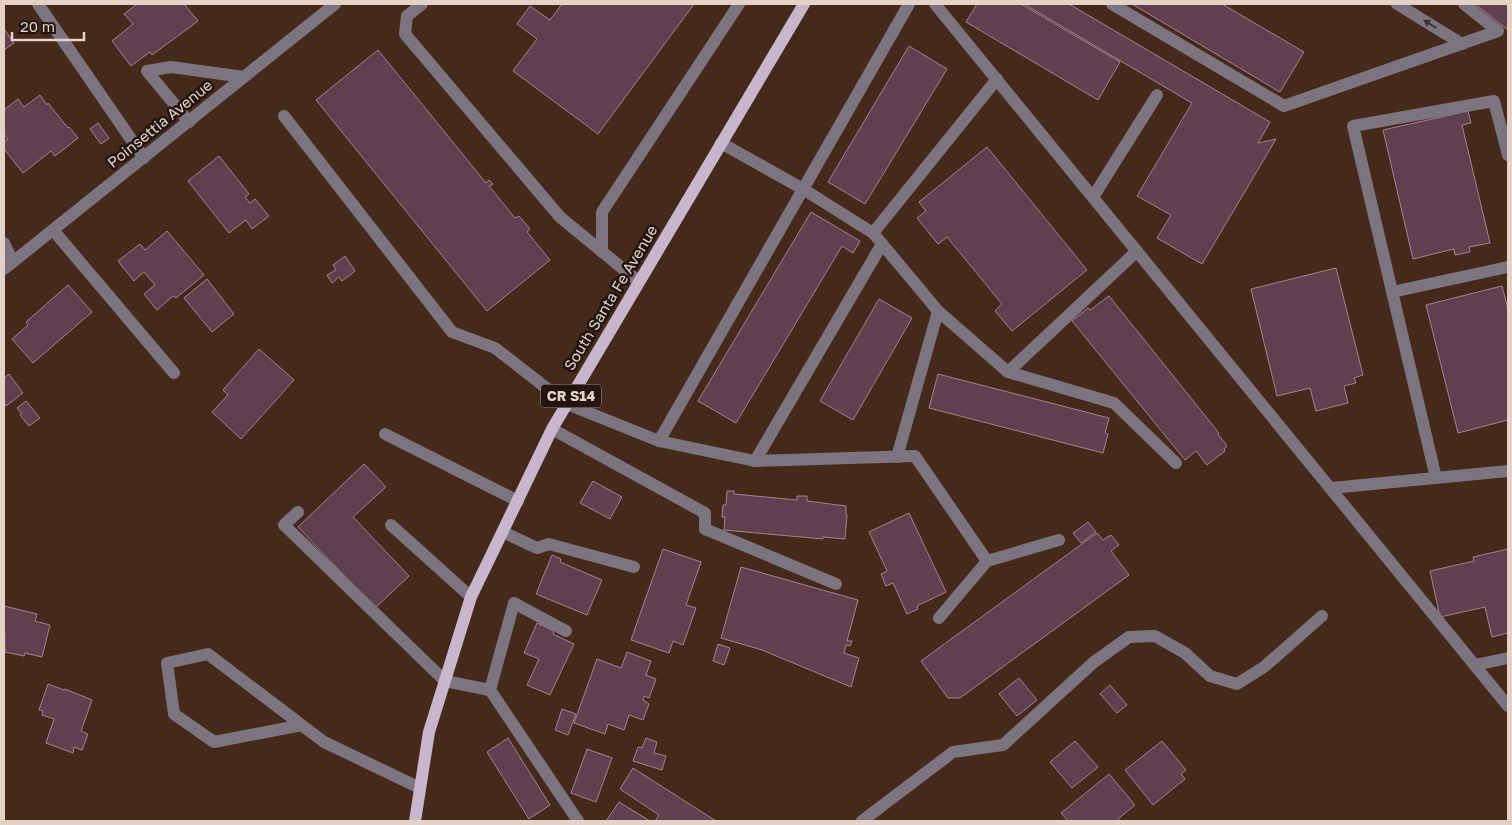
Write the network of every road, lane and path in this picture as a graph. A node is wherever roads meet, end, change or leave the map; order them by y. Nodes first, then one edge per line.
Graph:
1 (38, 4) edge
2 (335, 4) edge
3 (422, 4) edge
4 (739, 4) edge
5 (804, 4) edge
6 (909, 4) edge
7 (936, 4) edge
8 (1112, 4) edge
9 (1397, 4) edge
10 (1464, 4) edge
11 (1462, 44) junction
12 (244, 77) junction
13 (997, 79) junction
14 (1157, 95) dead end
15 (284, 116) dead end
16 (189, 122) junction
17 (721, 143) junction
18 (1508, 155) edge
19 (144, 158) junction
20 (802, 189) junction
21 (1093, 197) junction
22 (53, 230) junction
23 (872, 232) junction
24 (4, 243) edge
25 (882, 244) junction
26 (1137, 251) junction
27 (602, 252) junction
28 (8, 266) edge
29 (1508, 268) edge
30 (639, 282) junction
31 (1392, 292) junction
32 (938, 311) junction
33 (1008, 372) junction
34 (174, 373) dead end
35 (567, 404) junction
36 (552, 429) junction
37 (385, 434) dead end
38 (659, 441) junction
39 (897, 457) junction
40 (755, 462) junction
41 (1176, 463) dead end
42 (1508, 471) edge
43 (1436, 478) junction
44 (1331, 488) junction
45 (518, 501) junction
46 (298, 512) dead end
47 (391, 525) dead end
48 (503, 532) junction
49 (1059, 540) dead end
50 (987, 561) junction
51 (634, 567) dead end
52 (836, 584) dead end
53 (471, 597) junction
54 (1322, 616) dead end
55 (939, 618) dead end
56 (566, 631) dead end
57 (1508, 658) edge
58 (1475, 665) junction
59 (445, 680) junction
60 (490, 690) junction
61 (1508, 706) edge
62 (302, 725) junction
63 (420, 788) junction
64 (415, 821) edge
65 (578, 821) edge
66 (862, 821) edge

1 - 19 street
2 - 12 street, Poinsettia Avenue
3 - 27 street
4 - 27 street
5 - 17 main road, South Santa Fe Avenue / CR S14
6 - 20 street
7 - 13 street
8 - 11 street
11 -> 9 street
10 - 11 street
12 - 16 street, Poinsettia Avenue
12 - 16 street
13 - 21 street
13 - 23 street
14 - 21 street
15 - 35 street
16 - 19 street, Poinsettia Avenue
17 - 20 street
17 - 30 main road, South Santa Fe Avenue / CR S14
18 - 31 street
19 - 22 street, Poinsettia Avenue
20 - 23 street
20 - 38 street
21 - 26 street
22 - 28 street, Poinsettia Avenue
22 - 34 street
23 - 25 street
24 - 28 street
25 - 32 street
25 - 40 street
26 - 33 street
26 - 44 street
27 - 30 street
29 - 31 street
30 - 35 main road, South Santa Fe Avenue / CR S14
31 - 43 street
32 - 33 street
32 - 39 street
33 - 41 street
35 - 36 main road, South Santa Fe Avenue / CR S14
35 - 38 street
36 - 45 main road, South Santa Fe Avenue / CR S14
36 - 52 street
37 - 45 street
38 - 40 street
39 - 40 street
39 - 50 street
42 - 43 street
43 - 44 street
44 - 58 street
45 - 48 main road, South Santa Fe Avenue / CR S14
46 - 59 street
47 - 53 street
48 - 51 street
48 - 53 main road, South Santa Fe Avenue / CR S14
49 - 50 street
50 - 55 street
53 - 59 main road, South Santa Fe Avenue / CR S14
54 - 66 street
56 - 60 street
57 - 58 street
58 - 61 street
59 - 60 street
59 - 63 main road, South Santa Fe Avenue / CR S14
60 - 65 street
62 - 62 street
62 - 63 street
63 - 64 main road, South Santa Fe Avenue / CR S14

